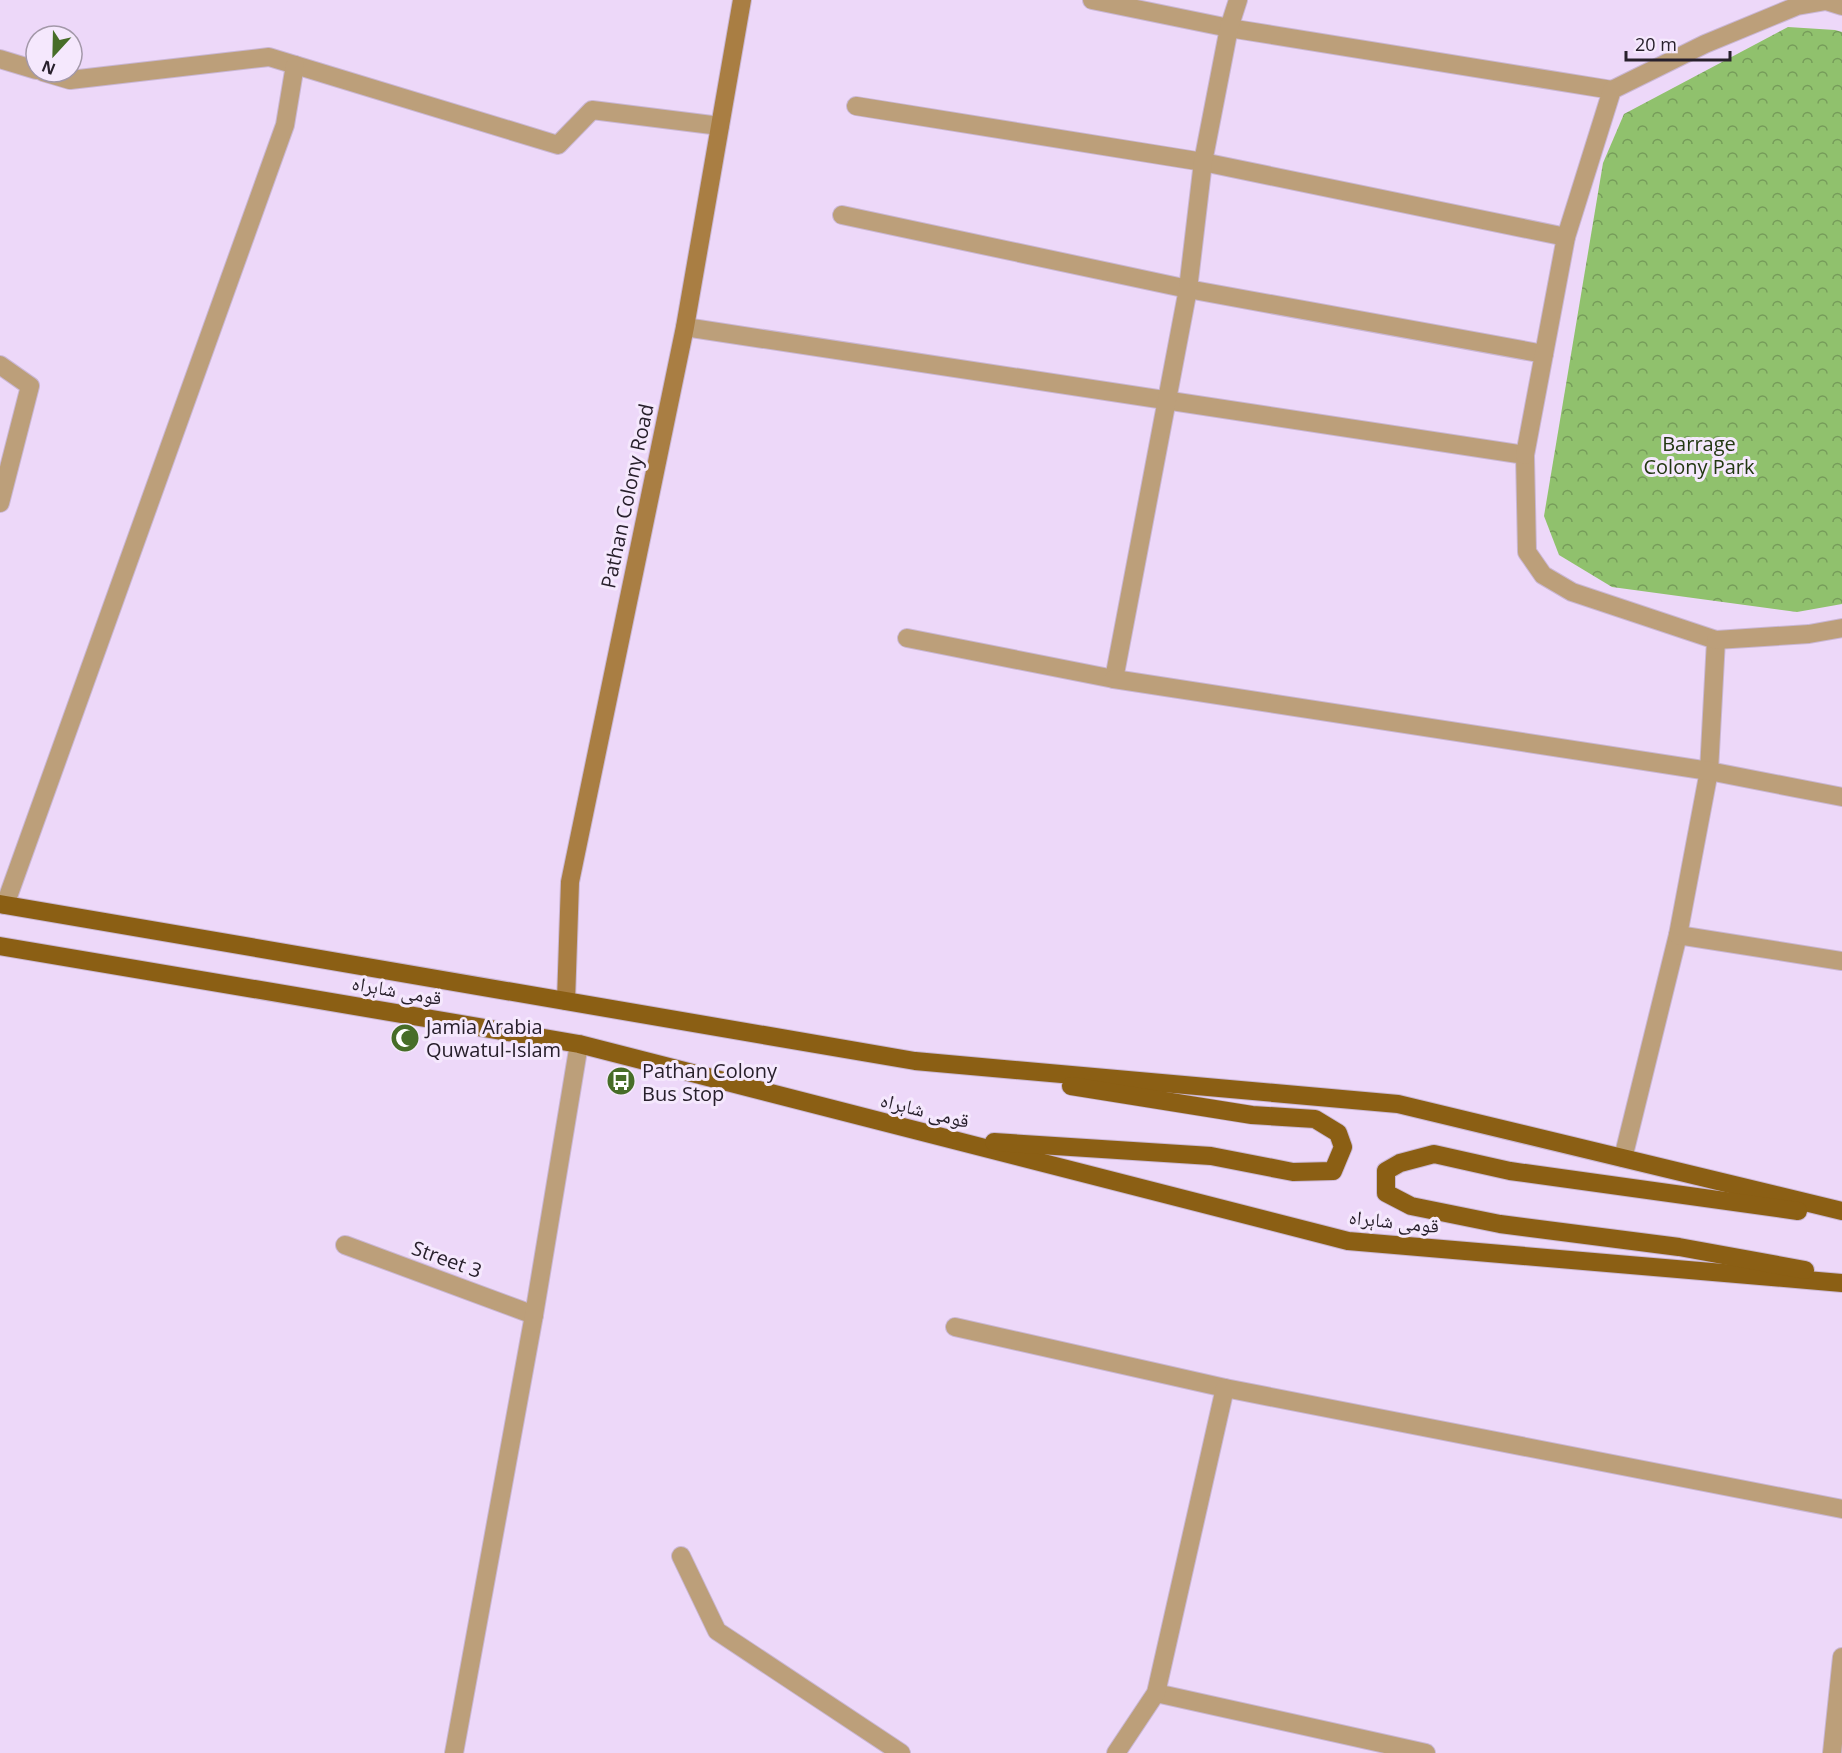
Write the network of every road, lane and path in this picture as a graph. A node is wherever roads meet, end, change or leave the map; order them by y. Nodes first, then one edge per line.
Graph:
1 (742, 0) edge
2 (1092, 0) edge
3 (1238, 0) edge
4 (1831, 2) edge
5 (1229, 28) junction
6 (0, 59) edge
7 (295, 64) junction
8 (24, 66) edge
9 (84, 78) edge
10 (1612, 90) junction
11 (856, 106) dead end
12 (720, 126) junction
13 (1203, 162) junction
14 (842, 215) dead end
15 (1566, 237) junction
16 (1188, 289) junction
17 (685, 327) junction
18 (1544, 354) junction
19 (0, 365) edge
20 (1166, 400) junction
21 (1525, 455) junction
22 (0, 502) edge
23 (1842, 628) edge
24 (907, 638) dead end
25 (1716, 640) junction
26 (1114, 679) junction
27 (1709, 771) junction
28 (1842, 797) edge
29 (3, 904) edge
30 (1678, 934) junction
31 (0, 946) edge
32 (1842, 961) edge
33 (566, 1001) junction
34 (579, 1044) junction
35 (915, 1061) junction
36 (945, 1138) junction
37 (1623, 1158) junction
38 (1842, 1211) edge
39 (1842, 1217) edge
40 (345, 1245) dead end
41 (1842, 1277) edge
42 (1842, 1283) edge
43 (534, 1315) junction
44 (955, 1327) dead end
45 (1225, 1388) junction
46 (1842, 1509) edge
47 (681, 1556) dead end
48 (1842, 1657) edge
49 (1156, 1693) junction
50 (454, 1753) edge
51 (901, 1753) edge
52 (1116, 1753) edge
53 (1426, 1753) edge
54 (1832, 1753) edge

1 - 12 main road, Pathan Colony Road
2 - 5 street
3 - 5 street
4 - 10 street
5 - 10 street
5 - 13 street
6 - 8 street
7 - 9 street
7 - 12 street
7 - 29 street
10 - 15 street
11 - 13 street
12 - 17 main road, Pathan Colony Road
13 - 15 street
13 - 16 street
14 - 16 street
15 - 18 street
16 - 18 street
16 - 20 street
17 - 20 street
17 - 33 main road, Pathan Colony Road
18 - 21 street
19 - 22 street
20 - 21 street
20 - 26 street
21 - 25 street
23 - 25 street
24 - 26 street
25 - 27 street
26 - 27 street
27 - 28 street
27 - 30 street
29 - 33 highway, قومی شاہراہ
30 - 32 street
30 - 37 street
31 - 34 highway, قومی شاہراہ
33 - 35 highway, قومی شاہراہ
34 - 36 highway, قومی شاہراہ
34 - 43 street
35 - 36 highway
35 - 37 highway, قومی شاہراہ
36 - 42 highway, قومی شاہراہ
37 - 38 highway, قومی شاہراہ
39 - 41 highway
40 - 43 street, Street 3
43 - 50 street
44 - 45 street
45 - 46 street
45 - 49 street
47 - 51 street
48 - 54 street
49 - 52 street
49 - 53 street

